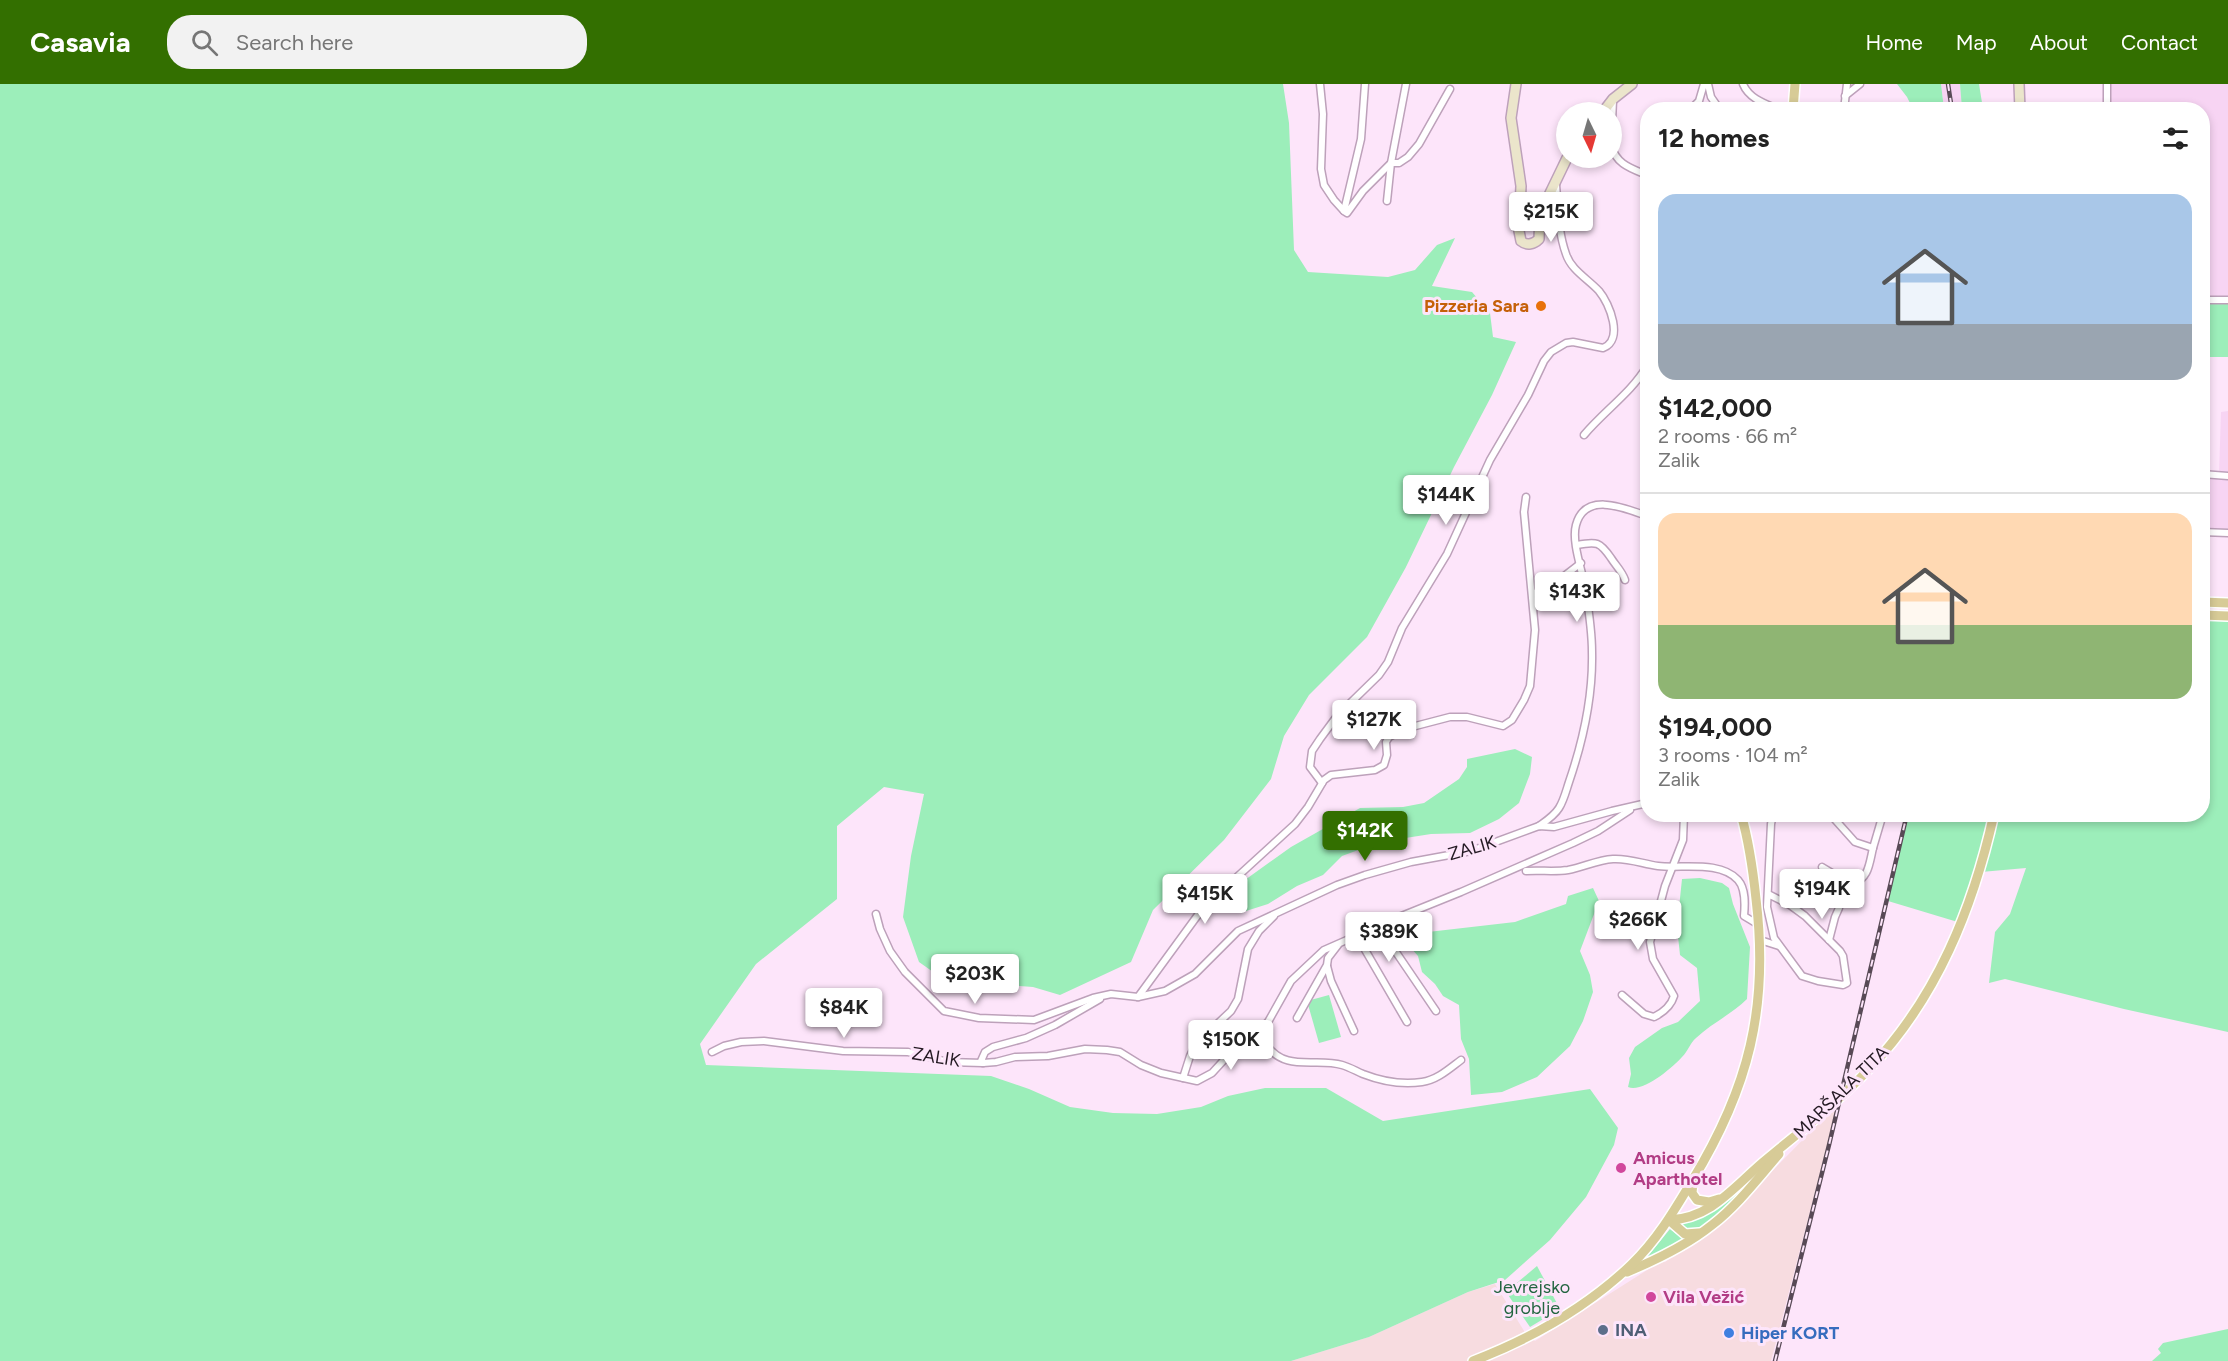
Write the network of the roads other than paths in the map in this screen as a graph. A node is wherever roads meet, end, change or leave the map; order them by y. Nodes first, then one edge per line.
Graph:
1 (1320, 84) edge
2 (1365, 84) edge
3 (1406, 84) edge
4 (1516, 84) edge
5 (1632, 84) edge
6 (1706, 84) edge
7 (1743, 84) edge
8 (1795, 84) edge
9 (1846, 84) edge
10 (1860, 84) edge
11 (2019, 84) edge
12 (2107, 84) edge
13 (1450, 89) dead end
14 (1845, 96) junction
15 (1613, 99) junction
16 (1611, 102) edge
17 (1613, 102) edge
18 (1698, 102) edge
19 (1714, 102) edge
20 (1762, 102) edge
21 (1794, 102) edge
22 (1845, 102) edge
23 (2020, 102) edge
24 (2107, 102) edge
25 (1391, 163) junction
26 (1622, 165) edge
27 (1562, 168) edge
28 (1640, 172) edge
29 (1556, 181) junction
30 (1387, 201) dead end
31 (1344, 211) junction
32 (2210, 300) edge
33 (2228, 300) edge
34 (1640, 376) edge
35 (1584, 435) dead end
36 (2210, 475) edge
37 (2228, 476) edge
38 (1526, 497) dead end
39 (1640, 514) edge
40 (2210, 532) edge
41 (2228, 533) edge
42 (1577, 545) junction
43 (1581, 563) junction
44 (1624, 580) dead end
45 (1533, 594) junction
46 (2210, 602) edge
47 (2228, 603) edge
48 (2210, 615) edge
49 (2228, 616) edge
50 (1322, 783) junction
51 (1639, 806) joint
52 (1684, 822) edge
53 (1743, 822) edge
54 (1771, 822) edge
55 (1837, 822) edge
56 (1881, 822) edge
57 (1992, 822) edge
58 (1539, 826) junction
59 (1873, 848) junction
60 (1673, 867) junction
61 (1822, 867) dead end
62 (1526, 871) dead end
63 (1768, 894) junction
64 (1839, 908) dead end
65 (876, 914) dead end
66 (1276, 915) junction
67 (1399, 917) junction
68 (1759, 926) junction
69 (1358, 936) junction
70 (1346, 940) junction
71 (1760, 940) junction
72 (1829, 940) junction
73 (1780, 946) junction
74 (1327, 965) junction
75 (1111, 994) junction
76 (1622, 995) dead end
77 (1138, 997) junction
78 (1436, 1011) dead end
79 (1298, 1018) dead end
80 (1268, 1022) junction
81 (1407, 1023) dead end
82 (1354, 1031) dead end
83 (712, 1052) dead end
84 (1461, 1060) dead end
85 (983, 1063) junction
86 (1183, 1078) junction
87 (1790, 1142) junction
88 (1693, 1180) junction
89 (1724, 1198) junction
90 (1669, 1220) junction
91 (1702, 1233) junction
92 (1619, 1275) junction
93 (1473, 1361) edge

1 - 31 street
2 - 31 street
3 - 25 street
4 - 29 street
5 - 15 street
6 - 18 street
6 - 19 street
7 - 20 street
8 - 21 main road
9 - 14 street
10 - 14 street
11 - 23 street
12 - 24 street
13 - 25 street
14 - 22 street
15 - 16 street
15 - 17 street
25 - 30 street
25 - 31 street
26 - 28 street
27 - 29 street
29 - 50 street
32 - 33 street
34 - 35 street
36 - 37 street
38 - 45 street
39 - 42 street
40 - 41 street
42 - 43 street
42 - 44 street
43 - 45 street
43 - 58 street
45 - 50 street
46 - 47 main road
48 - 49 main road
50 - 77 street
51 - 58 street, ZALIK
51 - 67 street, ZALIK
52 - 60 street
53 - 68 main road
54 - 63 street
55 - 59 street
56 - 59 street
57 - 87 main road, MARŠALA TITA
58 - 66 street, ZALIK
59 - 61 street
60 - 62 street
60 - 68 street
60 - 76 street
63 - 72 street
63 - 73 street
64 - 72 street
65 - 75 street, ZALIK
66 - 77 street, ZALIK
66 - 86 street, ZALIK
67 - 69 street, ZALIK
67 - 78 street
68 - 71 main road
69 - 70 street, ZALIK
69 - 81 street
70 - 74 street
70 - 80 street, ZALIK
71 - 73 street
71 - 88 main road
72 - 73 street
74 - 79 street
74 - 82 street
75 - 77 street, ZALIK
75 - 85 street, ZALIK
80 - 84 street
80 - 86 street, ZALIK
83 - 85 street, ZALIK
85 - 86 street, ZALIK
87 - 89 main road, MARŠALA TITA
87 - 91 main road, MARŠALA TITA
88 - 89 main road
88 - 90 main road
89 - 90 main road, MARŠALA TITA
90 - 91 main road
90 - 92 main road
91 - 92 main road, MARŠALA TITA
92 - 93 main road

